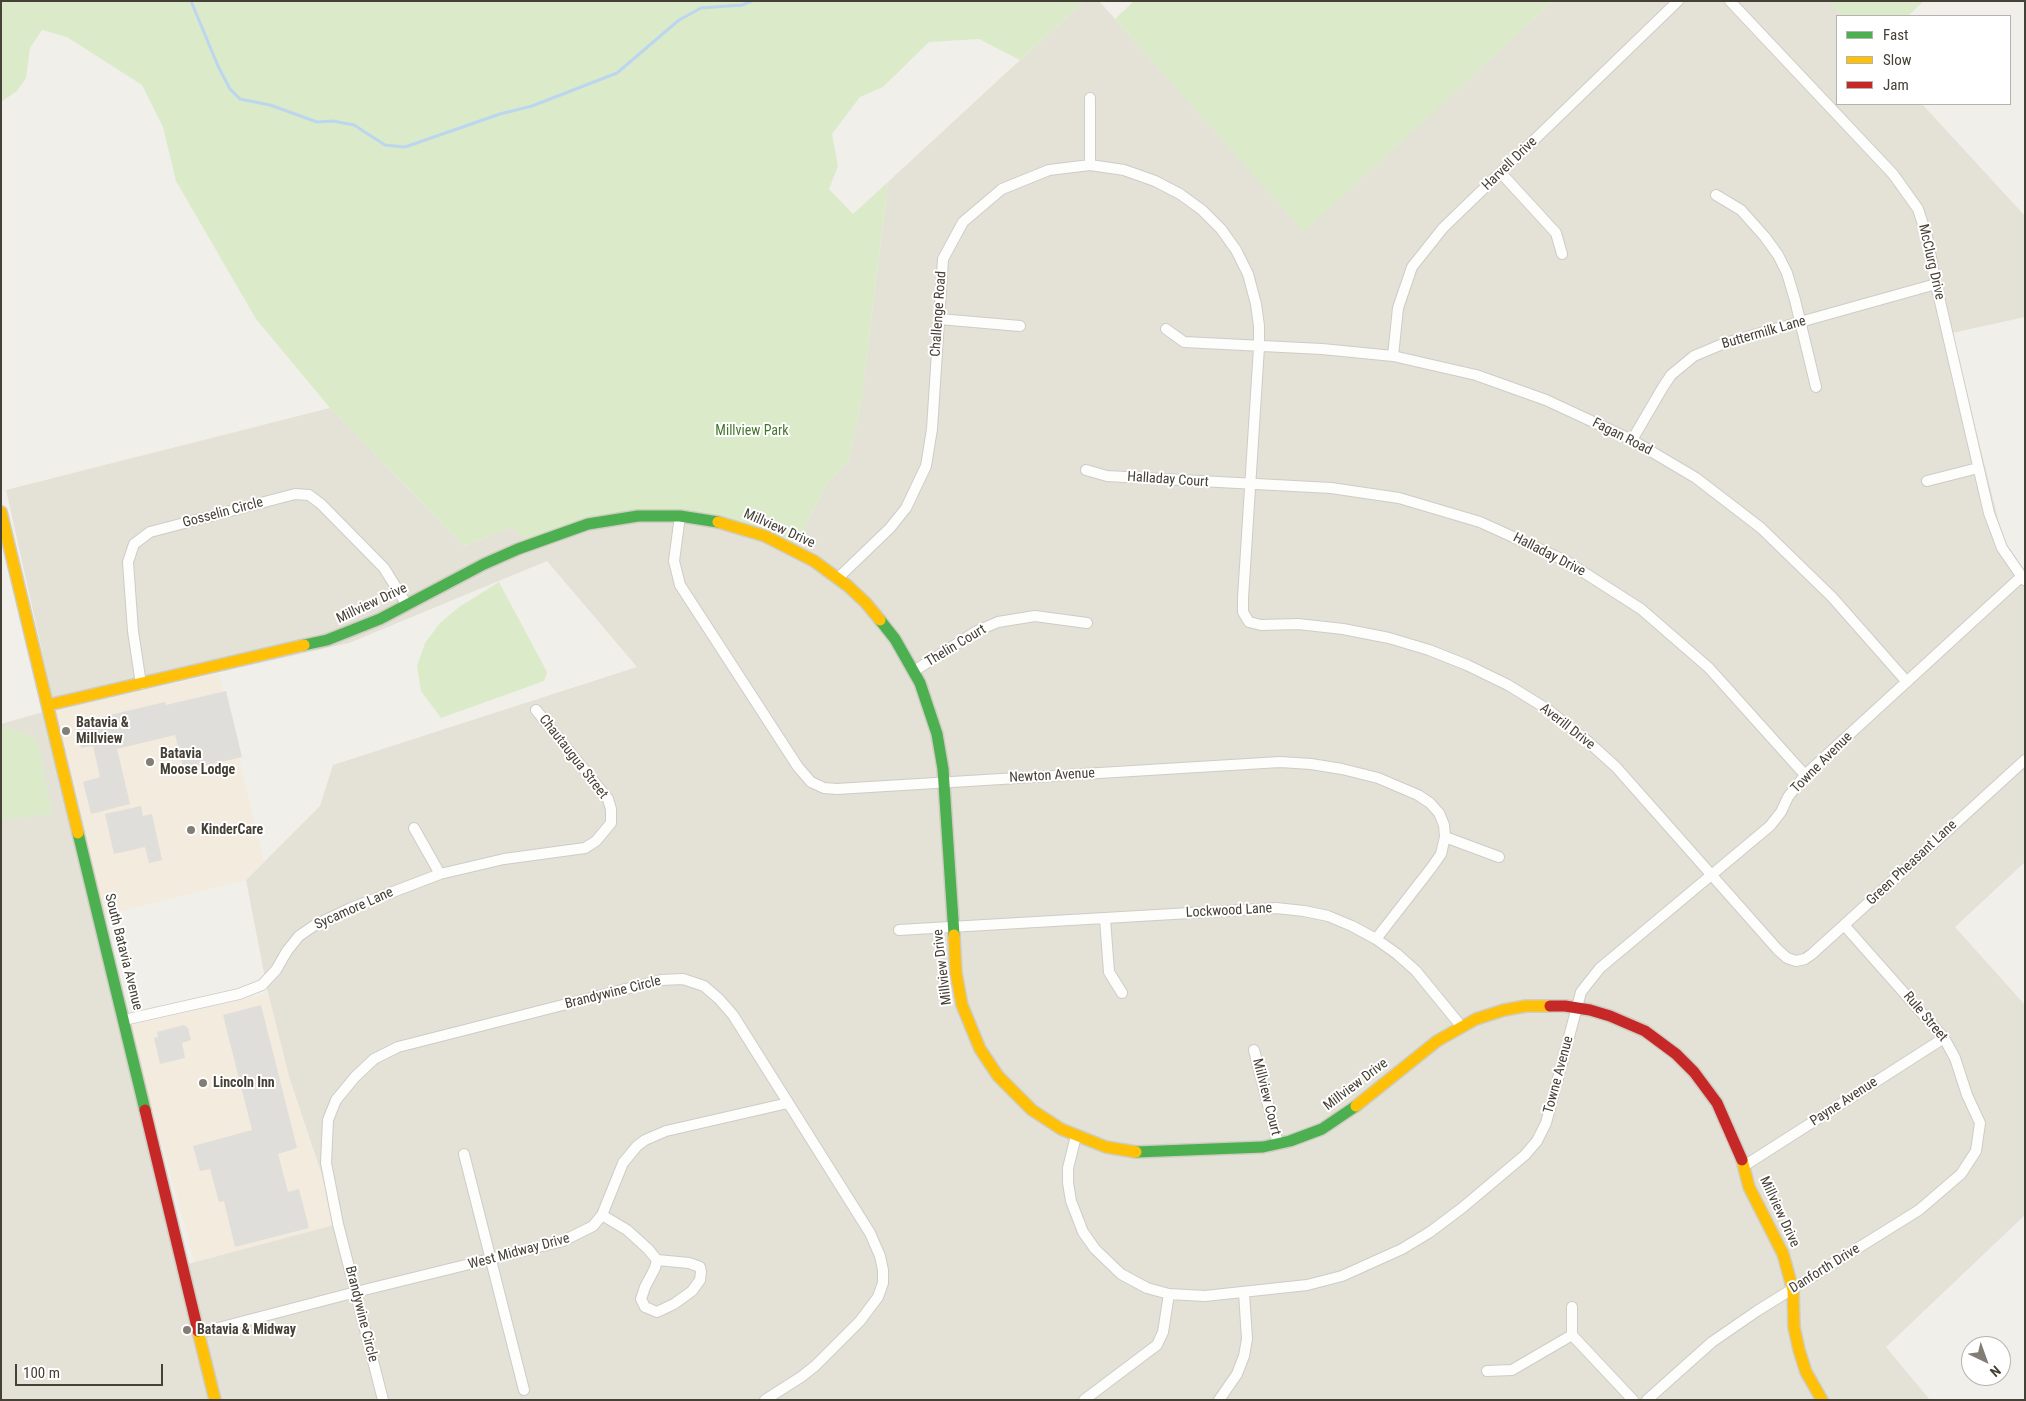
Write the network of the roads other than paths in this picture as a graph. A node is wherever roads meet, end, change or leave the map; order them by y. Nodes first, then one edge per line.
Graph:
1 (1678, 1) edge
2 (1730, 1) edge
3 (1090, 98) dead end
4 (1090, 165) junction
5 (1501, 173) junction
6 (1716, 195) dead end
7 (1562, 254) dead end
8 (1936, 284) junction
9 (939, 319) junction
10 (1801, 322) junction
11 (1020, 326) dead end
12 (1166, 329) dead end
13 (1259, 347) junction
14 (1393, 356) junction
15 (1816, 387) dead end
16 (1632, 440) junction
17 (1978, 468) junction
18 (1086, 470) dead end
19 (1927, 481) dead end
20 (1251, 485) junction
21 (1, 512) edge
22 (680, 516) junction
23 (838, 578) junction
24 (2023, 579) edge
25 (407, 605) junction
26 (1087, 623) dead end
27 (1261, 625) joint
28 (914, 672) junction
29 (1907, 682) junction
30 (141, 684) junction
31 (48, 705) junction
32 (536, 710) dead end
33 (2025, 760) edge
34 (1805, 775) junction
35 (944, 782) junction
36 (414, 828) dead end
37 (605, 832) joint
38 (1445, 837) junction
39 (1499, 857) dead end
40 (440, 874) junction
41 (1711, 875) junction
42 (1106, 918) junction
43 (1844, 926) junction
44 (953, 928) junction
45 (899, 930) dead end
46 (1376, 939) junction
47 (1796, 961) joint
48 (1122, 993) dead end
49 (1577, 1007) junction
50 (124, 1020) junction
51 (1462, 1026) junction
52 (1944, 1038) junction
53 (1254, 1050) dead end
54 (788, 1104) junction
55 (1980, 1123) joint
56 (1076, 1136) junction
57 (1278, 1144) junction
58 (464, 1154) dead end
59 (1744, 1166) junction
60 (602, 1215) junction
61 (492, 1260) junction
62 (657, 1260) junction
63 (1792, 1290) junction
64 (356, 1292) junction
65 (1244, 1293) junction
66 (1170, 1294) junction
67 (1572, 1307) dead end
68 (199, 1333) junction
69 (1572, 1335) junction
70 (1487, 1371) dead end
71 (524, 1390) dead end
72 (216, 1400) edge
73 (382, 1400) edge
74 (765, 1400) edge
75 (1084, 1400) edge
76 (1219, 1400) edge
77 (1633, 1400) edge
78 (1647, 1400) edge
79 (1822, 1400) edge

1 - 5 street, Harvell Drive
2 - 8 street, McClurg Drive
3 - 4 street
4 - 9 street, Challenge Road
4 - 13 street, Challenge Road
5 - 7 street
5 - 14 street, Harvell Drive
6 - 10 street
8 - 10 street, Buttermilk Lane
8 - 17 street, McClurg Drive
9 - 11 street
9 - 23 street, Challenge Road
10 - 15 street
10 - 16 street, Buttermilk Lane
12 - 13 street, Fagan Road
13 - 14 street, Fagan Road
13 - 20 street, Challenge Road
14 - 16 street, Fagan Road
16 - 29 street, Fagan Road
17 - 19 street
17 - 24 street, McClurg Drive
18 - 20 street, Halladay Court
20 - 27 street, Challenge Road
20 - 34 street, Halladay Drive
21 - 31 street, South Batavia Avenue
22 - 23 street, Millview Drive
22 - 25 street, Millview Drive
22 - 35 street, Newton Avenue
23 - 28 street, Millview Drive
24 - 29 street, Towne Avenue
25 - 30 street, Millview Drive
25 - 30 street, Gosselin Circle
26 - 28 street, Thelin Court
27 - 41 street, Averill Drive
28 - 35 street, Millview Drive
29 - 34 street, Towne Avenue
30 - 31 street, Millview Drive
31 - 50 street, South Batavia Avenue
32 - 37 street, Chautaugua Street
33 - 43 street, Green Pheasant Lane
34 - 41 street, Towne Avenue
35 - 38 street, Newton Avenue
35 - 44 street, Millview Drive
36 - 40 street
37 - 40 street, Sycamore Lane
38 - 39 street
38 - 46 street
40 - 50 street, Sycamore Lane
41 - 47 street, Averill Drive
41 - 49 street, Towne Avenue
42 - 44 street, Lockwood Lane
42 - 46 street, Lockwood Lane
42 - 48 street
43 - 47 street, Green Pheasant Lane
43 - 52 street, Rule Street
44 - 45 street, Lockwood Lane
44 - 56 street, Millview Drive
46 - 51 street, Lockwood Lane
49 - 51 street, Millview Drive
49 - 59 street, Millview Drive
49 - 65 street, Towne Avenue
50 - 68 street, South Batavia Avenue
51 - 57 street, Millview Drive
52 - 55 street, Rule Street
52 - 59 street, Payne Avenue
53 - 57 street, Millview Court
54 - 60 street, West Midway Drive
54 - 64 street, Brandywine Circle
54 - 74 street, Brandywine Circle
55 - 63 street, Danforth Drive
56 - 57 street, Millview Drive
56 - 66 street, Towne Avenue
58 - 61 street
59 - 63 street, Millview Drive
60 - 61 street, West Midway Drive
60 - 62 street
61 - 64 street, West Midway Drive
61 - 71 street
62 - 62 street
63 - 78 street, Danforth Drive
63 - 79 street, Millview Drive
64 - 68 street, West Midway Drive
64 - 73 street, Brandywine Circle
65 - 66 street, Towne Avenue
65 - 76 street
66 - 75 street
67 - 69 street
68 - 72 street, South Batavia Avenue
69 - 70 street
69 - 77 street

